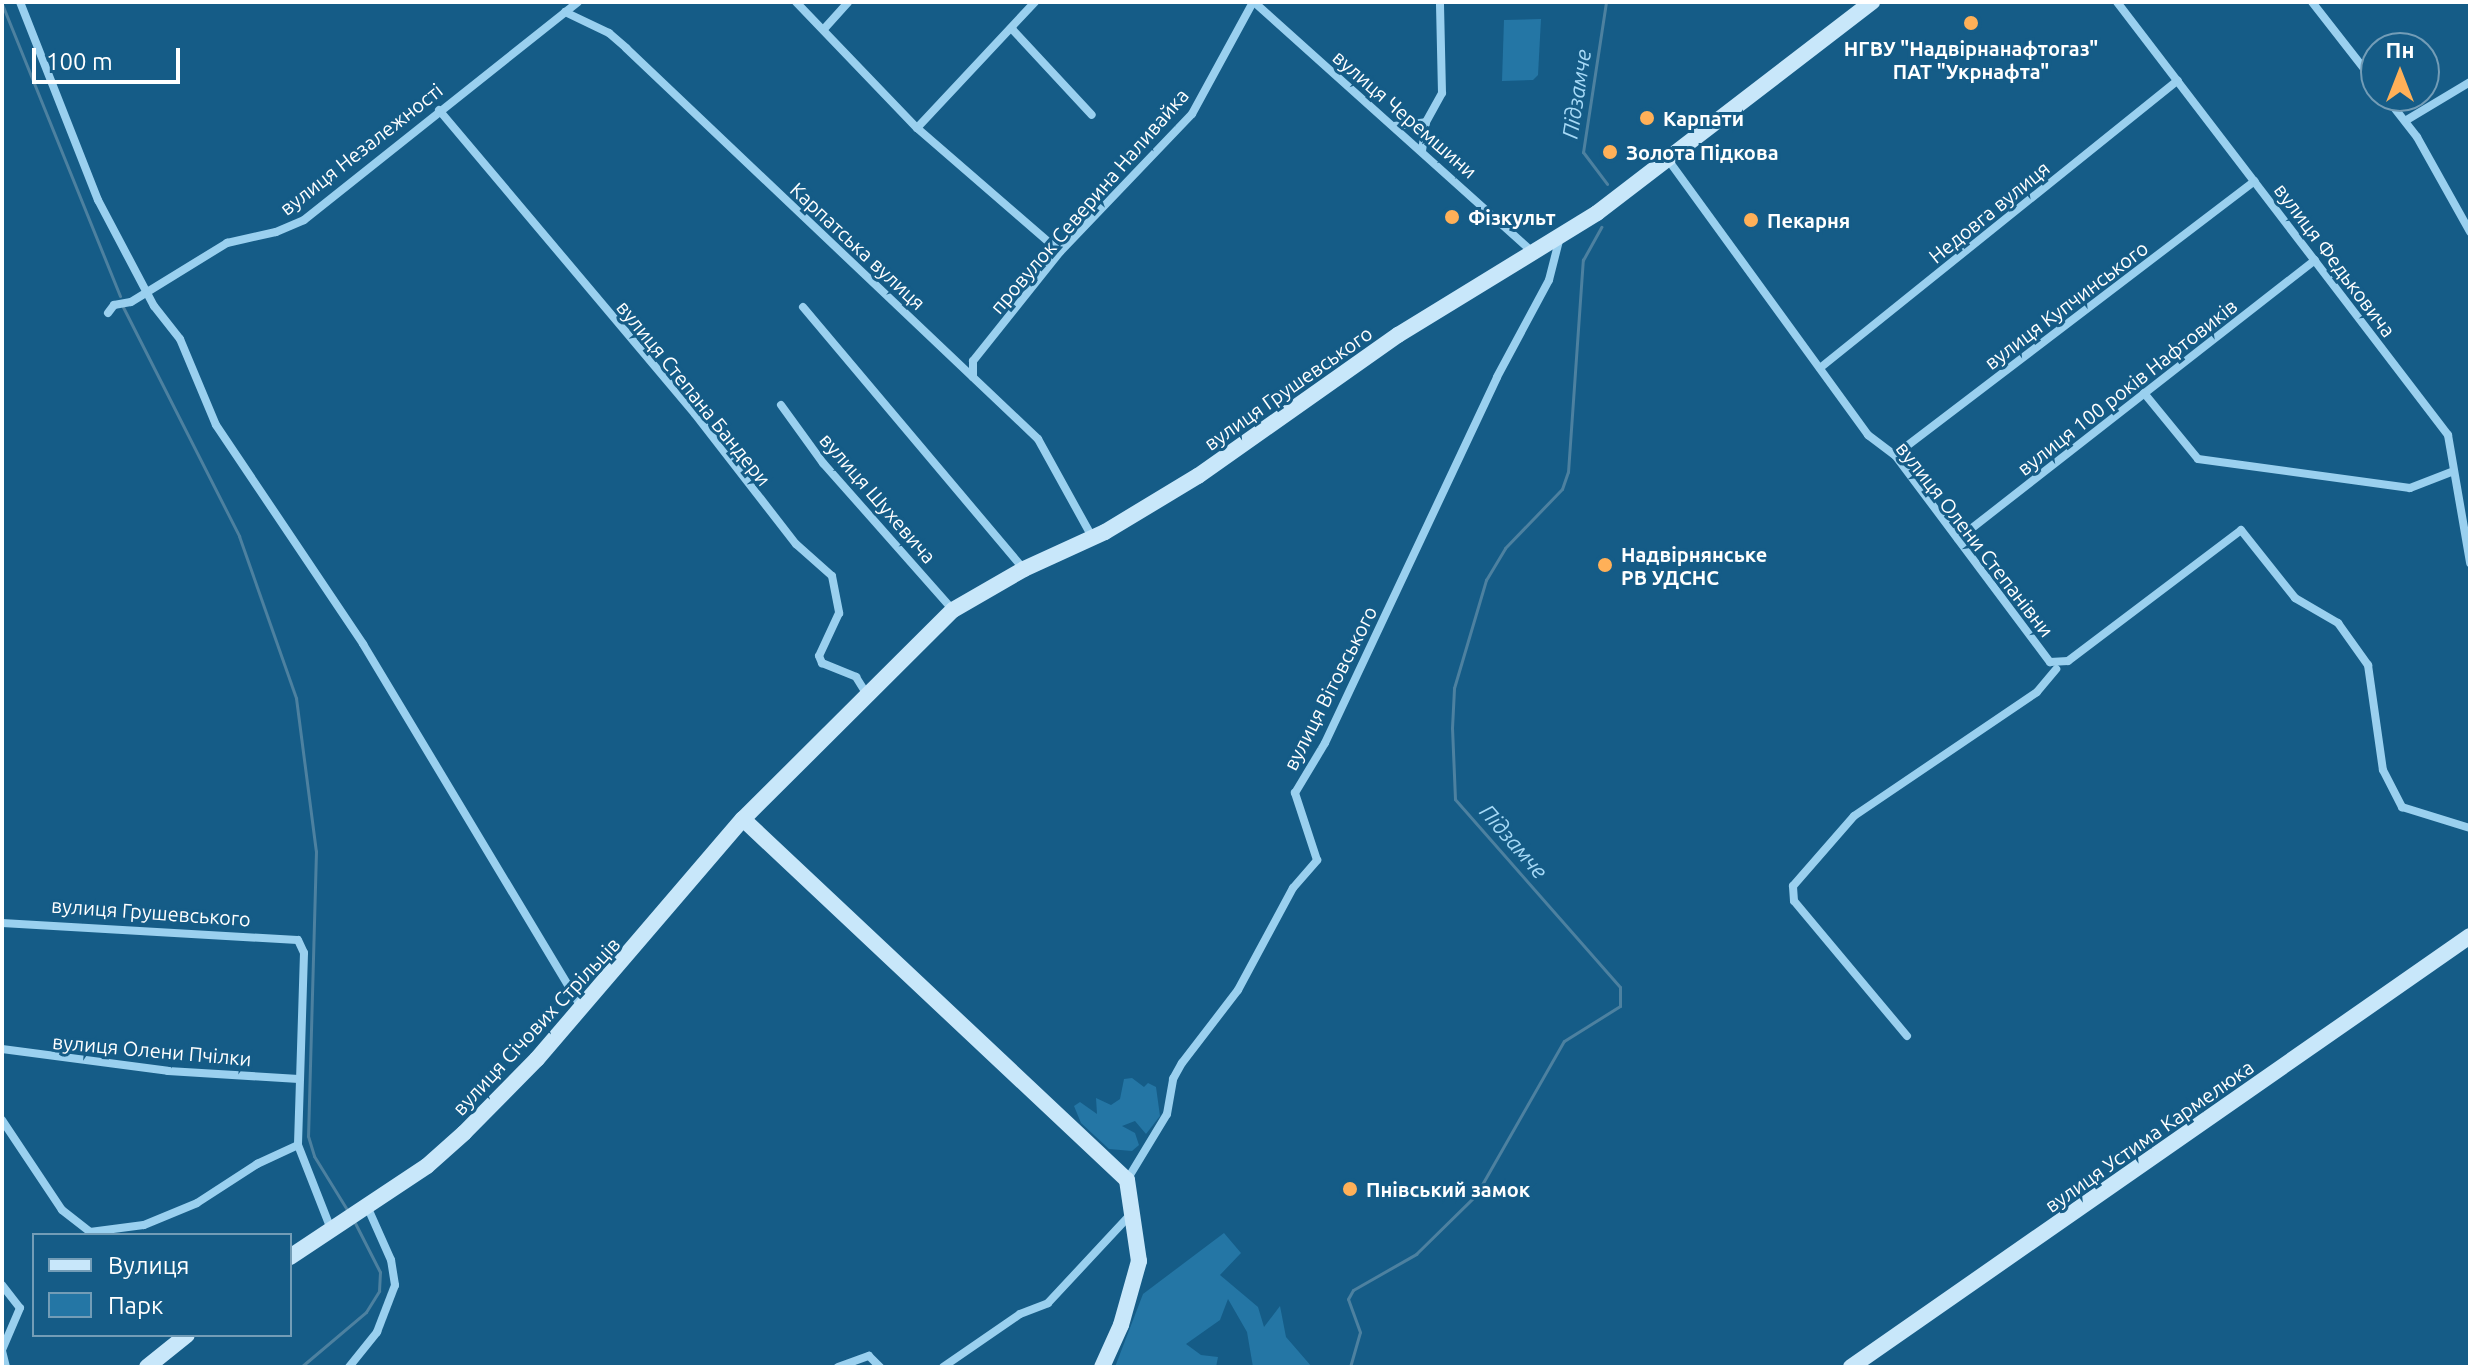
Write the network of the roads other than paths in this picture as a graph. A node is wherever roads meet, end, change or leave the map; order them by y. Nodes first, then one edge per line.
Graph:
1 (20, 2) edge
2 (578, 2) edge
3 (796, 2) edge
4 (848, 2) edge
5 (1035, 2) edge
6 (1253, 2) edge
7 (1440, 2) edge
8 (1872, 2) edge
9 (2117, 2) edge
10 (2312, 2) edge
11 (565, 12) junction
12 (824, 29) junction
13 (1012, 29) junction
14 (2360, 64) edge
15 (2178, 80) junction
16 (2470, 82) edge
17 (439, 110) junction
18 (2398, 112) edge
19 (1092, 115) dead end
20 (2405, 121) junction
21 (1426, 122) junction
22 (1394, 126) junction
23 (917, 128) junction
24 (1422, 151) junction
25 (1669, 161) junction
26 (2255, 181) junction
27 (2470, 232) edge
28 (1560, 237) junction
29 (1060, 252) junction
30 (1534, 252) junction
31 (2315, 260) junction
32 (148, 292) junction
33 (803, 307) dead end
34 (108, 313) dead end
35 (1820, 368) junction
36 (973, 377) junction
37 (2144, 393) junction
38 (781, 405) dead end
39 (1895, 455) junction
40 (2454, 471) junction
41 (1093, 538) junction
42 (1958, 539) junction
43 (2470, 563) edge
44 (1024, 569) junction
45 (953, 610) junction
46 (2057, 667) junction
47 (866, 693) junction
48 (743, 819) junction
49 (2470, 828) edge
50 (2, 923) edge
51 (2470, 936) edge
52 (582, 1009) junction
53 (1907, 1036) dead end
54 (2, 1049) edge
55 (299, 1079) junction
56 (2, 1120) edge
57 (298, 1145) junction
58 (1127, 1180) junction
59 (1132, 1213) junction
60 (350, 1218) junction
61 (292, 1256) edge
62 (2, 1285) edge
63 (184, 1337) edge
64 (2, 1351) edge
65 (6, 1367) edge
66 (147, 1367) edge
67 (349, 1367) edge
68 (838, 1367) edge
69 (880, 1367) edge
70 (943, 1367) edge
71 (1102, 1367) edge
72 (1851, 1367) edge

1 - 32 street
2 - 11 street, вулиця Незалежності
3 - 12 street
4 - 12 street
5 - 13 street
6 - 22 street, вулиця Черемшини
6 - 29 street, провулок Северина Наливайка
7 - 21 street
8 - 25 street, вулиця Грушевського
9 - 15 street, вулиця Федьковича
10 - 14 street
11 - 17 street, вулиця Незалежності
11 - 36 street, Карпатська вулиця
12 - 23 street
13 - 19 street
13 - 23 street
15 - 26 street, вулиця Федьковича
15 - 35 street, Недовга вулиця
16 - 20 street
17 - 32 street, вулиця Незалежності
17 - 47 street, вулиця Степана Бандери
18 - 20 street
20 - 27 street
21 - 22 street
21 - 24 street
22 - 24 street, вулиця Черемшини
23 - 29 street
24 - 30 street, вулиця Черемшини
25 - 28 street, вулиця Грушевського
25 - 35 street, вулиця Олени Степанівни
26 - 31 street, вулиця Федьковича
26 - 39 street, вулиця Купчинського
28 - 30 street, вулиця Грушевського
28 - 58 street, вулиця Вітовського
29 - 36 street, провулок Северина Наливайка
30 - 41 street, вулиця Грушевського
31 - 37 street, вулиця 100 років Нафтовиків
31 - 40 street, вулиця Федьковича
32 - 34 street, вулиця Незалежності
32 - 52 street
33 - 44 street
35 - 39 street, вулиця Олени Степанівни
36 - 41 street, Карпатська вулиця
37 - 40 street
37 - 42 street, вулиця 100 років Нафтовиків
38 - 45 street, вулиця Шухевича
39 - 42 street, вулиця Олени Степанівни
40 - 43 street, вулиця Федьковича
41 - 44 street, вулиця Грушевського
42 - 46 street, вулиця Олени Степанівни
44 - 45 street, вулиця Грушевського
45 - 47 street, вулиця Грушевського
46 - 49 street
46 - 53 street
47 - 48 street, вулиця Грушевського
48 - 52 street, вулиця Січових Стрільців
48 - 58 street
50 - 55 street, вулиця Грушевського
51 - 72 street, вулиця Устима Кармелюка
52 - 60 street, вулиця Січових Стрільців
54 - 55 street, вулиця Олени Пчілки
55 - 57 street
56 - 57 street
57 - 60 street
58 - 59 street
59 - 70 street
59 - 71 street
60 - 61 street, вулиця Січових Стрільців
60 - 67 street
62 - 64 street
63 - 66 street
64 - 65 street
68 - 69 street

